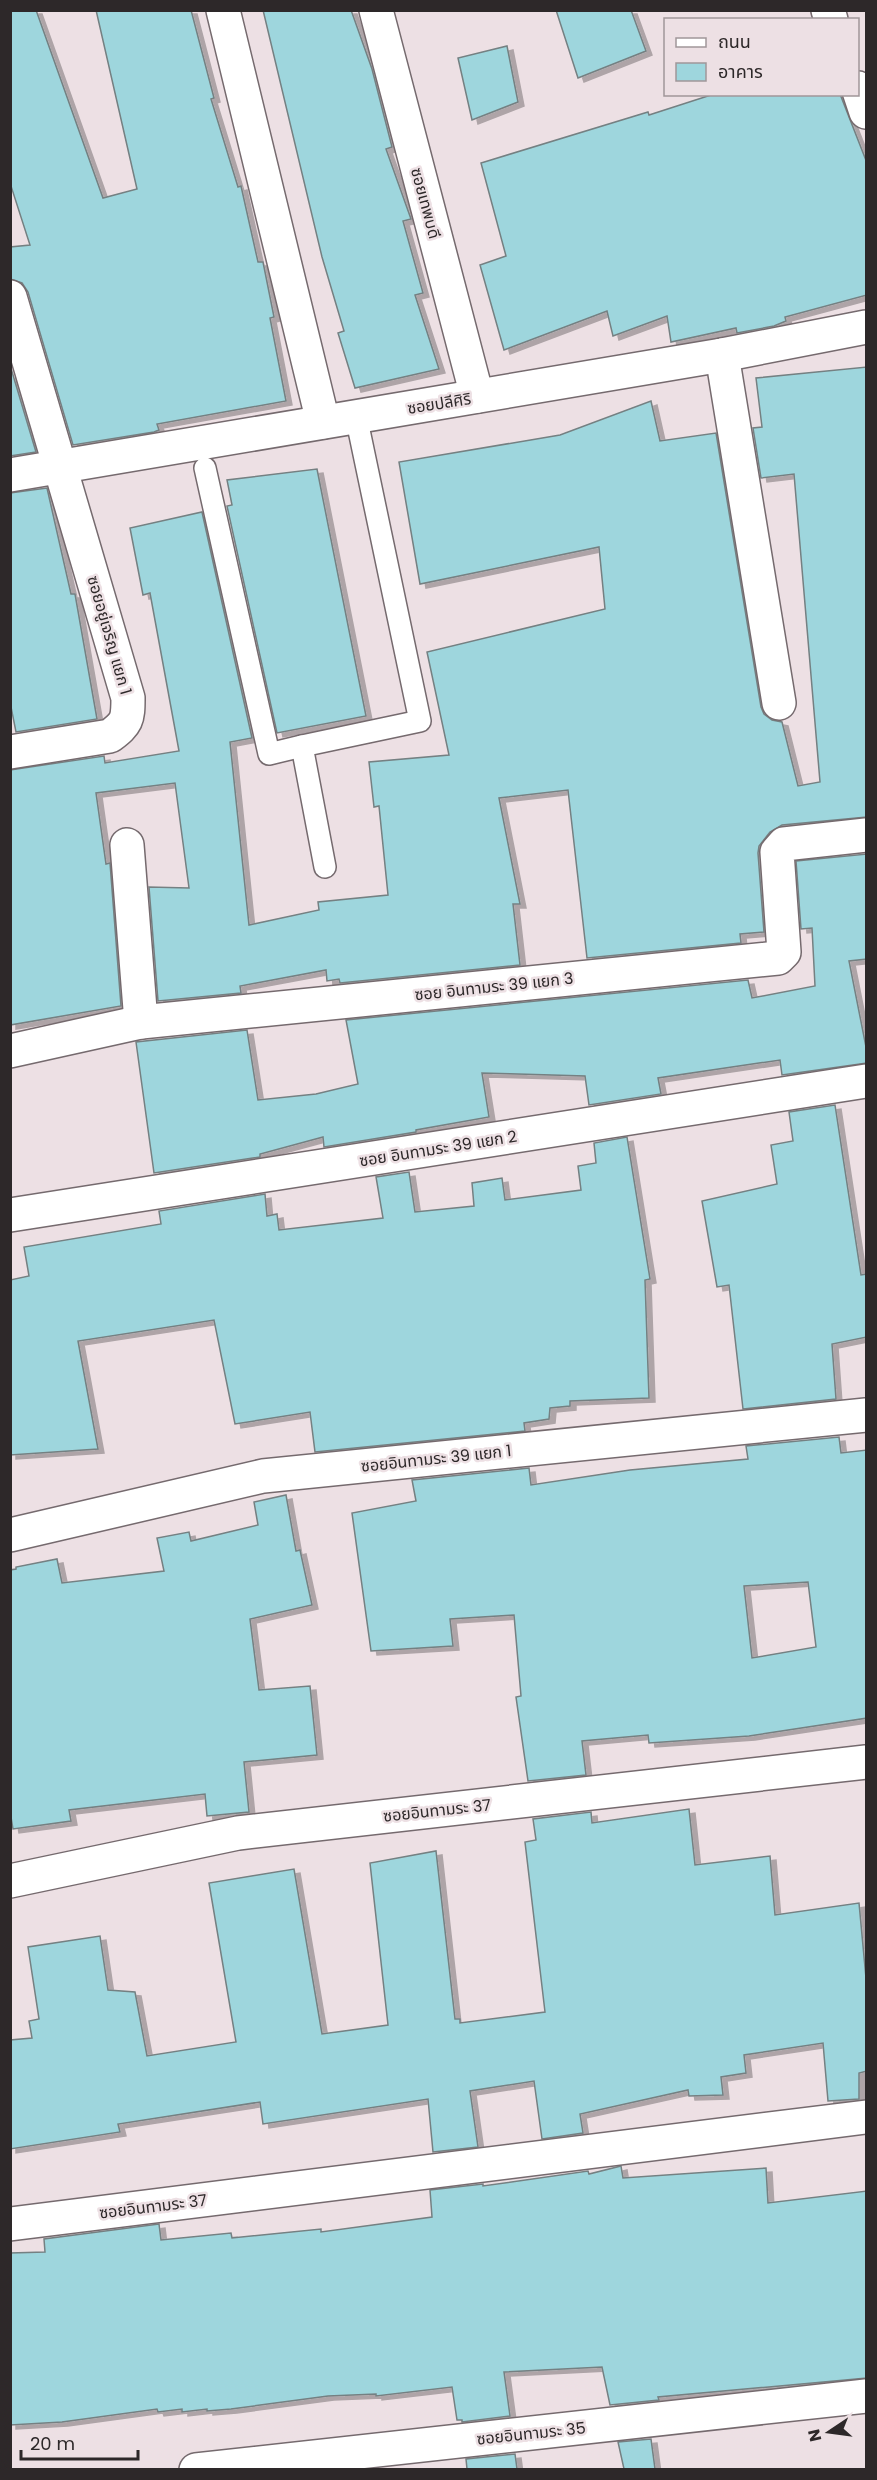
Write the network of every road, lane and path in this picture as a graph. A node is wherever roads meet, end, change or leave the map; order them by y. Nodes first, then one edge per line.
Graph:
1 (223, 10) edge
2 (376, 10) edge
3 (859, 91) edge
4 (867, 112) edge
5 (10, 297) edge
6 (867, 327) edge
7 (722, 355) junction
8 (477, 396) junction
9 (356, 416) junction
10 (322, 422) junction
11 (62, 466) junction
12 (206, 468) dead end
13 (10, 475) edge
14 (779, 703) dead end
15 (302, 746) junction
16 (10, 752) edge
17 (867, 836) edge
18 (127, 845) dead end
19 (325, 867) dead end
20 (141, 1022) junction
21 (10, 1051) edge
22 (867, 1081) edge
23 (10, 1215) edge
24 (867, 1415) edge
25 (10, 1535) edge
26 (867, 1762) edge
27 (10, 1881) edge
28 (867, 2117) edge
29 (10, 2224) edge
30 (867, 2396) edge
31 (196, 2469) edge

1 - 10 street
2 - 8 street, ซอยเทพบดี
3 - 4 street
5 - 11 street, ซอยอยู่เจริญ แยก 1
6 - 7 street, ซอยปลีศิริ
7 - 8 street, ซอยปลีศิริ
7 - 14 street
8 - 9 street, ซอยปลีศิริ
9 - 10 street, ซอยปลีศิริ
9 - 15 lane
10 - 11 street, ซอยปลีศิริ
11 - 13 street, ซอยปลีศิริ
11 - 16 street, ซอยอยู่เจริญ แยก 1
12 - 15 lane
15 - 19 lane
17 - 20 street, ซอย อินทามระ 39 แยก 3
18 - 20 street
20 - 21 street, ซอย อินทามระ 39 แยก 3
22 - 23 street, ซอย อินทามระ 39 แยก 2
24 - 25 street, ซอยอินทามระ 39 แยก 1
26 - 27 street, ซอยอินทามระ 37
28 - 29 street, ซอยอินทามระ 37
30 - 31 street, ซอยอินทามระ 35

